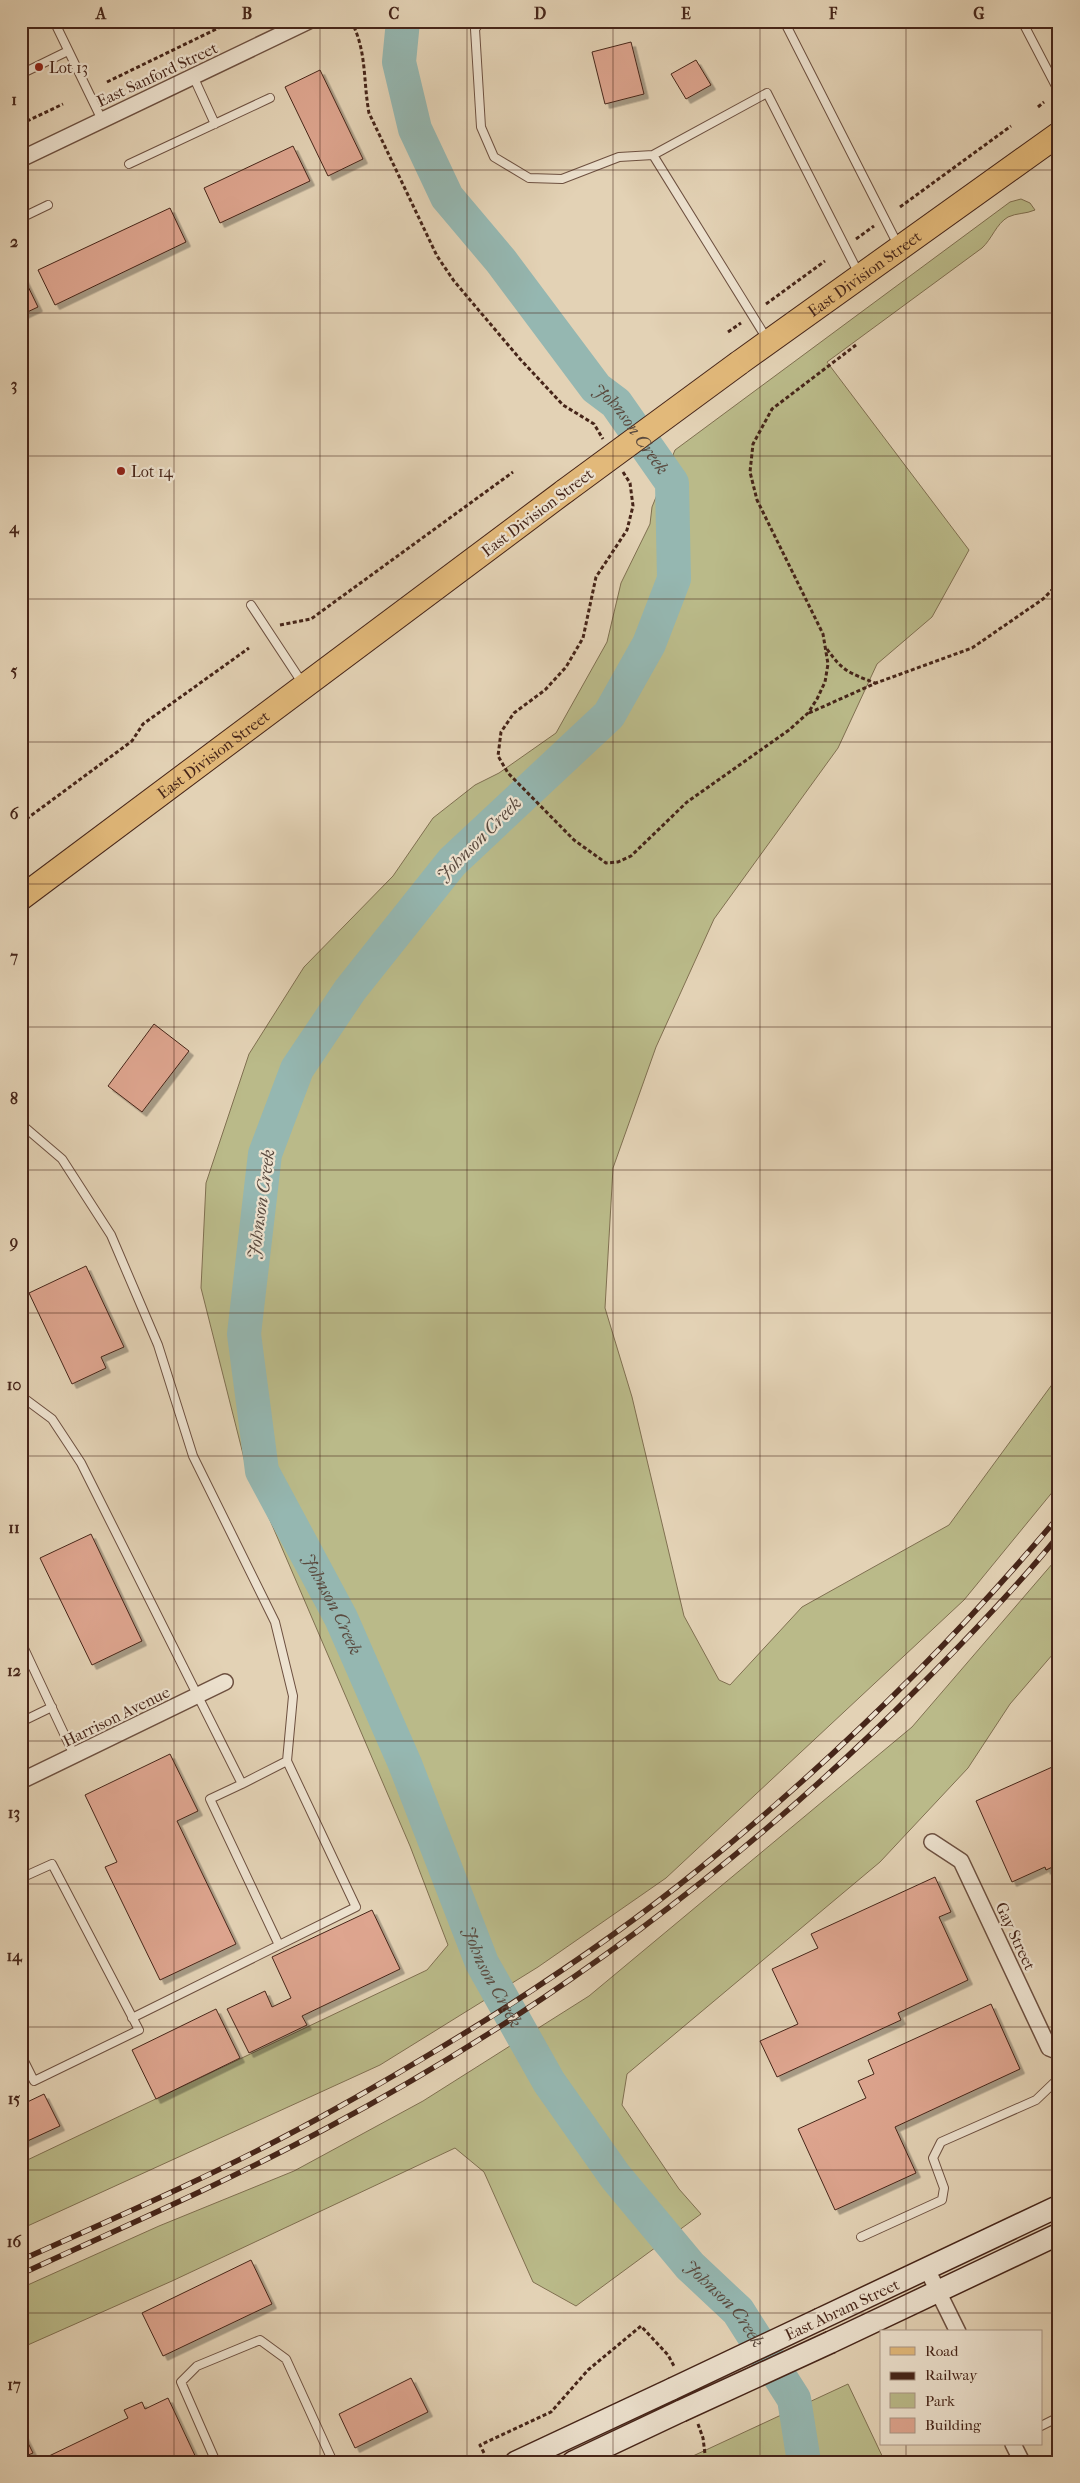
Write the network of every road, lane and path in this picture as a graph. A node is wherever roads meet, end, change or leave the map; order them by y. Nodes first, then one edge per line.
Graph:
1 (54, 21) edge
2 (233, 21) edge
3 (308, 21) edge
4 (351, 21) edge
5 (481, 21) edge
6 (784, 21) edge
7 (1022, 21) edge
8 (68, 51) junction
9 (21, 74) edge
10 (193, 76) junction
11 (106, 82) dead end
12 (1059, 92) edge
13 (270, 98) dead end
14 (1044, 102) dead end
15 (63, 104) dead end
16 (1038, 107) dead end
17 (102, 120) junction
18 (21, 124) edge
19 (215, 124) junction
20 (1011, 126) dead end
21 (1059, 134) edge
22 (653, 155) junction
23 (21, 159) edge
24 (129, 164) dead end
25 (48, 206) dead end
26 (900, 207) dead end
27 (21, 218) edge
28 (874, 226) dead end
29 (854, 240) dead end
30 (900, 249) junction
31 (825, 261) dead end
32 (860, 276) junction
33 (766, 304) dead end
34 (741, 323) dead end
35 (728, 332) dead end
36 (768, 342) junction
37 (856, 345) dead end
38 (604, 441) dead end
39 (620, 466) dead end
40 (513, 472) dead end
41 (1059, 583) edge
42 (251, 605) dead end
43 (280, 625) dead end
44 (249, 648) dead end
45 (826, 649) junction
46 (876, 683) junction
47 (304, 686) junction
48 (808, 713) junction
49 (21, 823) edge
50 (26, 892) edge
51 (21, 1124) edge
52 (21, 1396) edge
53 (21, 1642) edge
54 (31, 1664) junction
55 (21, 1668) edge
56 (225, 1682) dead end
57 (198, 1696) junction
58 (52, 1708) junction
59 (21, 1722) edge
60 (74, 1755) junction
61 (287, 1761) junction
62 (21, 1781) edge
63 (242, 1784) junction
64 (932, 1842) dead end
65 (21, 1878) edge
66 (279, 1945) junction
67 (132, 2018) junction
68 (1059, 2052) edge
69 (21, 2055) edge
70 (1059, 2078) edge
71 (1059, 2206) edge
72 (1059, 2234) edge
73 (861, 2237) dead end
74 (927, 2269) junction
75 (938, 2291) junction
76 (957, 2330) edge
77 (674, 2379) junction
78 (689, 2415) junction
79 (1059, 2417) edge
80 (1042, 2426) edge
81 (1014, 2446) edge
82 (484, 2453) dead end
83 (216, 2462) edge
84 (333, 2462) edge
85 (516, 2462) edge
86 (573, 2462) edge
87 (706, 2462) edge
88 (1022, 2462) edge

1 - 8 lane
2 - 11 path
3 - 10 street, East Sanford Street
4 - 38 path
5 - 22 lane
6 - 30 lane
7 - 12 lane
8 - 9 lane
8 - 17 lane
10 - 17 street, East Sanford Street
10 - 19 lane
13 - 19 lane
14 - 16 path
15 - 18 path
17 - 23 street, East Sanford Street
19 - 24 lane
20 - 26 path
21 - 30 main road, East Division Street
22 - 32 lane
22 - 36 lane
25 - 27 lane
28 - 29 path
30 - 32 main road, East Division Street
31 - 33 path
32 - 36 main road, East Division Street
34 - 35 path
36 - 47 main road, East Division Street, bridge
37 - 45 path
39 - 48 path
40 - 43 path
41 - 46 path
42 - 47 lane
44 - 49 path
45 - 46 path
45 - 48 path
46 - 48 path
47 - 50 main road, East Division Street
51 - 61 lane
52 - 57 lane
53 - 54 lane
54 - 55 lane
54 - 58 lane
56 - 57 street, Harrison Avenue
57 - 60 street, Harrison Avenue
57 - 63 lane
58 - 59 lane
58 - 60 lane
60 - 62 street, Harrison Avenue
61 - 63 lane
61 - 66 lane
63 - 66 lane
64 - 68 street, Gay Street
65 - 67 lane
66 - 67 lane
67 - 69 lane
70 - 73 lane
71 - 74 main road, East Abram Street
72 - 75 main road, East Abram Street
74 - 75 street
74 - 77 main road, East Abram Street, bridge
75 - 76 street
75 - 78 main road, East Abram Street, bridge
77 - 82 path
77 - 85 main road, East Abram Street
78 - 86 main road, East Abram Street
78 - 87 path
79 - 80 lane
81 - 88 street
83 - 84 lane

